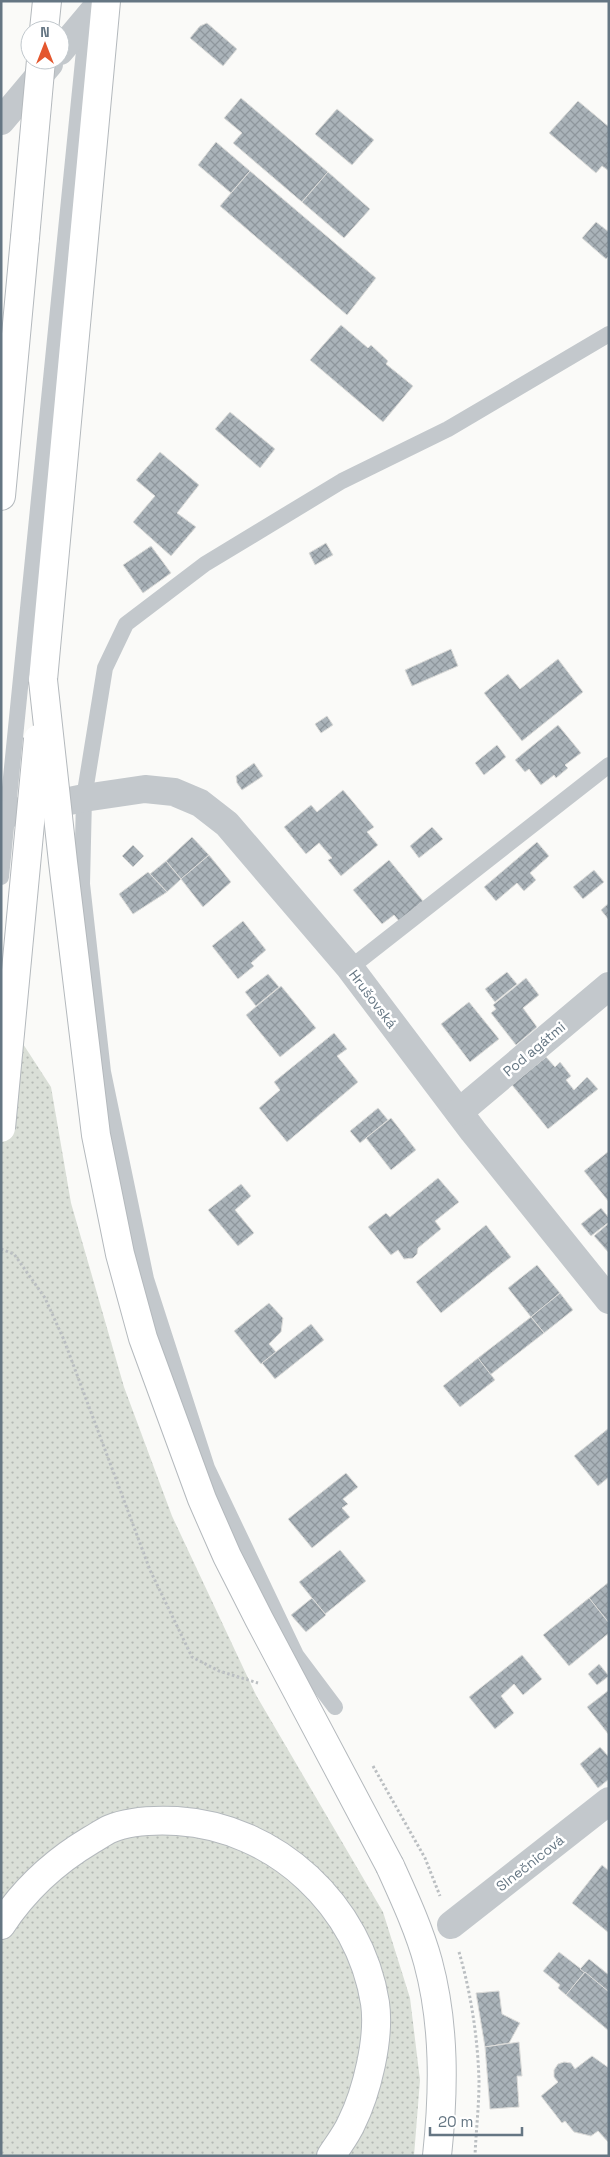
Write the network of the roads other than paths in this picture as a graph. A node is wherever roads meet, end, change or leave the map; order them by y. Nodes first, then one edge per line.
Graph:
1 (47, 1) edge
2 (106, 1) edge
3 (92, 7) edge
4 (45, 20) edge
5 (70, 37) edge
6 (40, 70) edge
7 (44, 70) edge
8 (1, 120) edge
9 (609, 334) edge
10 (4, 451) edge
11 (1, 496) edge
12 (43, 680) junction
13 (609, 765) edge
14 (84, 798) junction
15 (4, 814) edge
16 (1, 877) edge
17 (350, 968) junction
18 (609, 986) edge
19 (458, 1112) junction
20 (1, 1128) edge
21 (609, 1300) edge
22 (335, 1707) dead end
23 (609, 1801) edge
24 (1, 1925) edge
25 (451, 1925) dead end
26 (331, 2156) edge
27 (437, 2156) edge

1 - 4 highway
2 - 12 highway
3 - 5 street
3 - 15 lane
6 - 10 highway, bridge
7 - 8 street
9 - 14 lane
10 - 11 highway
12 - 20 highway, bridge
12 - 27 highway, bridge
13 - 17 lane
14 - 15 street, Hrušovská
14 - 17 street, Hrušovská
14 - 22 lane
15 - 16 lane
17 - 19 street, Hrušovská
18 - 19 street, Pod agátmi
19 - 21 street, Hrušovská
23 - 25 street, Slnečnicová
24 - 26 highway

